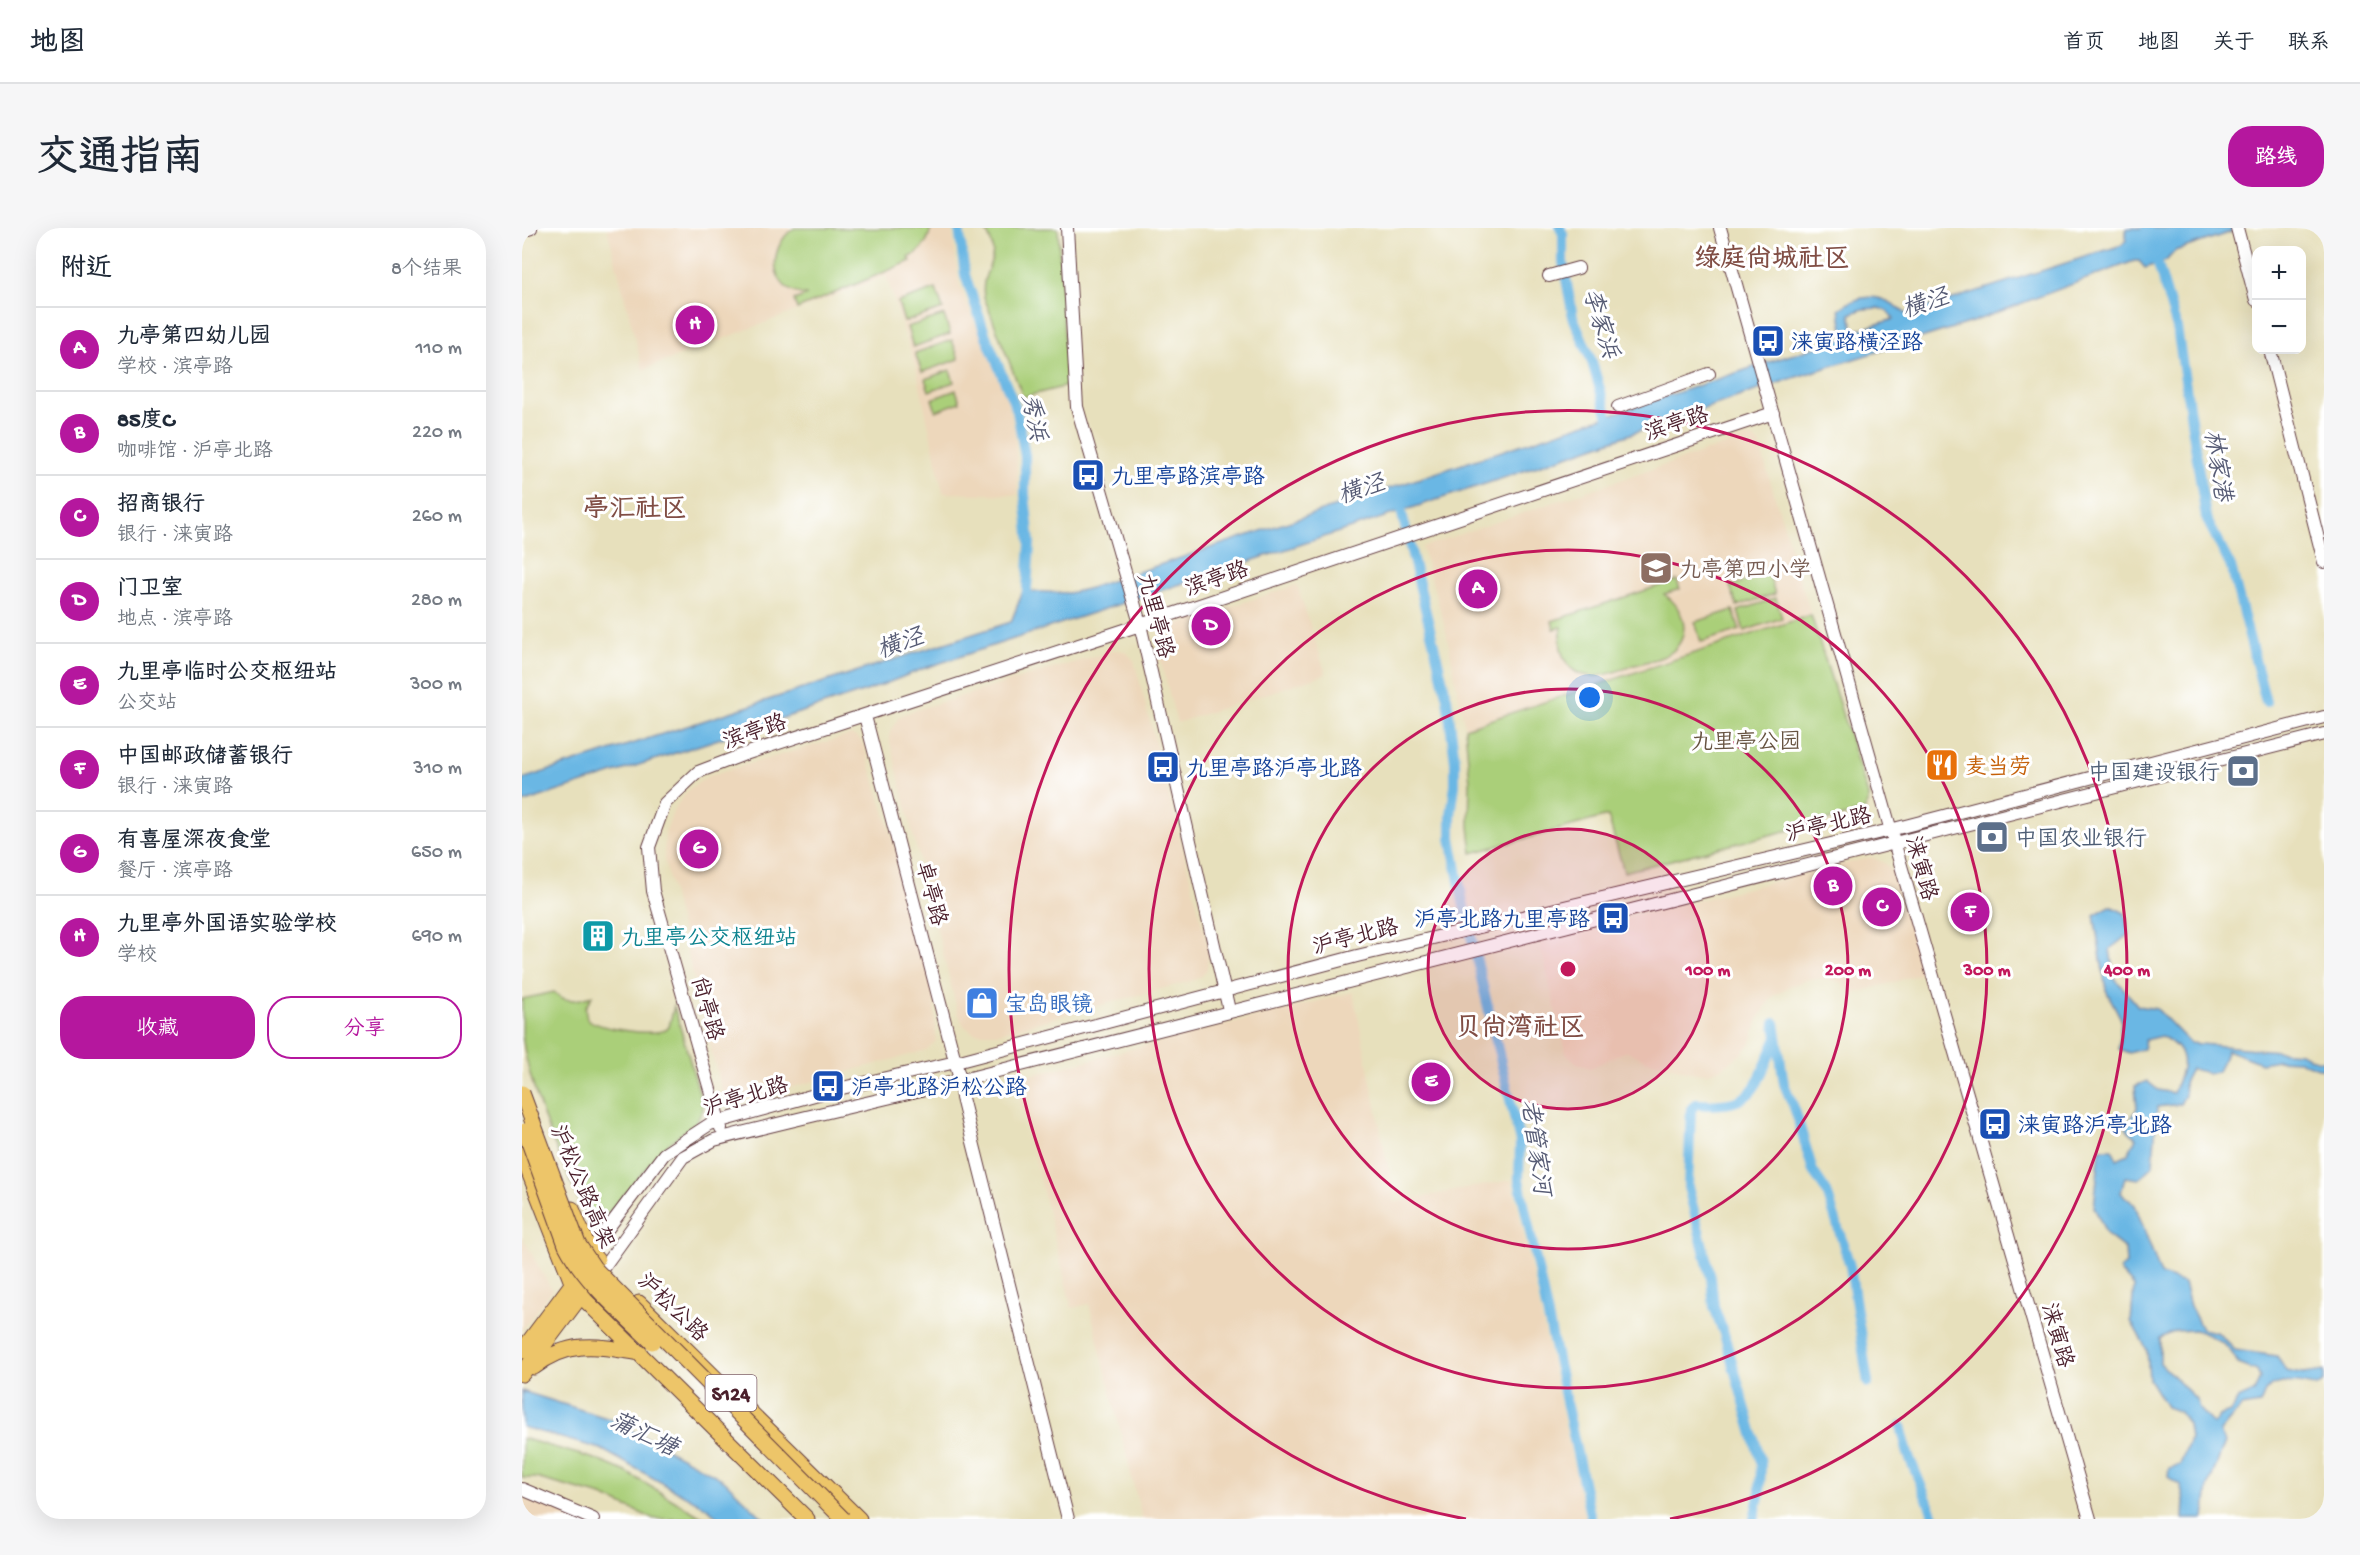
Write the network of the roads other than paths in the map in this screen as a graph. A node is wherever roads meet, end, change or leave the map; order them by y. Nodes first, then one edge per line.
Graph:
1 (531, 228) edge
2 (1067, 228) edge
3 (1720, 228) edge
4 (522, 231) edge
5 (2238, 232) edge
6 (1578, 268) dead end
7 (1549, 276) dead end
8 (2252, 285) edge
9 (2271, 354) edge
10 (1710, 374) dead end
11 (1618, 407) dead end
12 (1773, 413) junction
13 (2324, 562) edge
14 (1140, 625) junction
15 (865, 716) junction
16 (2324, 717) edge
17 (2324, 734) edge
18 (1890, 830) junction
19 (1894, 845) junction
20 (653, 891) joint
21 (1224, 990) junction
22 (1229, 1010) junction
23 (956, 1062) junction
24 (960, 1080) junction
25 (522, 1081) edge
26 (522, 1093) edge
27 (720, 1121) junction
28 (522, 1122) edge
29 (722, 1138) junction
30 (522, 1154) edge
31 (590, 1252) junction
32 (603, 1268) junction
33 (577, 1290) junction
34 (522, 1351) edge
35 (640, 1353) junction
36 (522, 1375) edge
37 (522, 1489) edge
38 (592, 1519) edge
39 (807, 1519) edge
40 (830, 1519) edge
41 (843, 1519) edge
42 (860, 1519) edge
43 (1068, 1519) edge
44 (2090, 1519) edge

1 - 4 street
2 - 14 street, 九里亭路
3 - 12 street, 涞寅路
5 - 8 street
6 - 7 street
9 - 13 street
10 - 11 street
12 - 14 street, 滨亭路
12 - 18 street, 涞寅路
14 - 15 street, 滨亭路
14 - 21 street, 九里亭路
15 - 20 street, 滨亭路
15 - 23 street, 卓亭路
16 - 18 street, 沪亭北路
17 - 19 street, 沪亭北路
18 - 19 street, 涞寅路
18 - 21 street, 沪亭北路
19 - 22 street, 沪亭北路
19 - 44 street, 涞寅路
20 - 27 street, 尚亭路
21 - 22 street, 九里亭路
21 - 23 street, 沪亭北路
22 - 24 street, 沪亭北路
23 - 24 street, 卓亭路
23 - 27 street, 沪亭北路
24 - 29 street, 沪亭北路
24 - 43 street, 卓亭路
25 - 31 main road, 沪松公路 / S124
26 - 41 main road, 沪松公路高架, bridge
27 - 29 street, 尚亭路
27 - 31 street, 沪亭北路
28 - 40 main road, 沪松公路高架, bridge
29 - 32 street, 沪亭北路
30 - 33 main road, S124
31 - 32 main road, 沪松公路 / S124
31 - 33 main road
32 - 33 main road
32 - 42 main road, 沪松公路 / S124
33 - 34 main road
33 - 35 main road, S124
33 - 36 main road
35 - 36 main road
35 - 39 main road, S124
37 - 38 street

